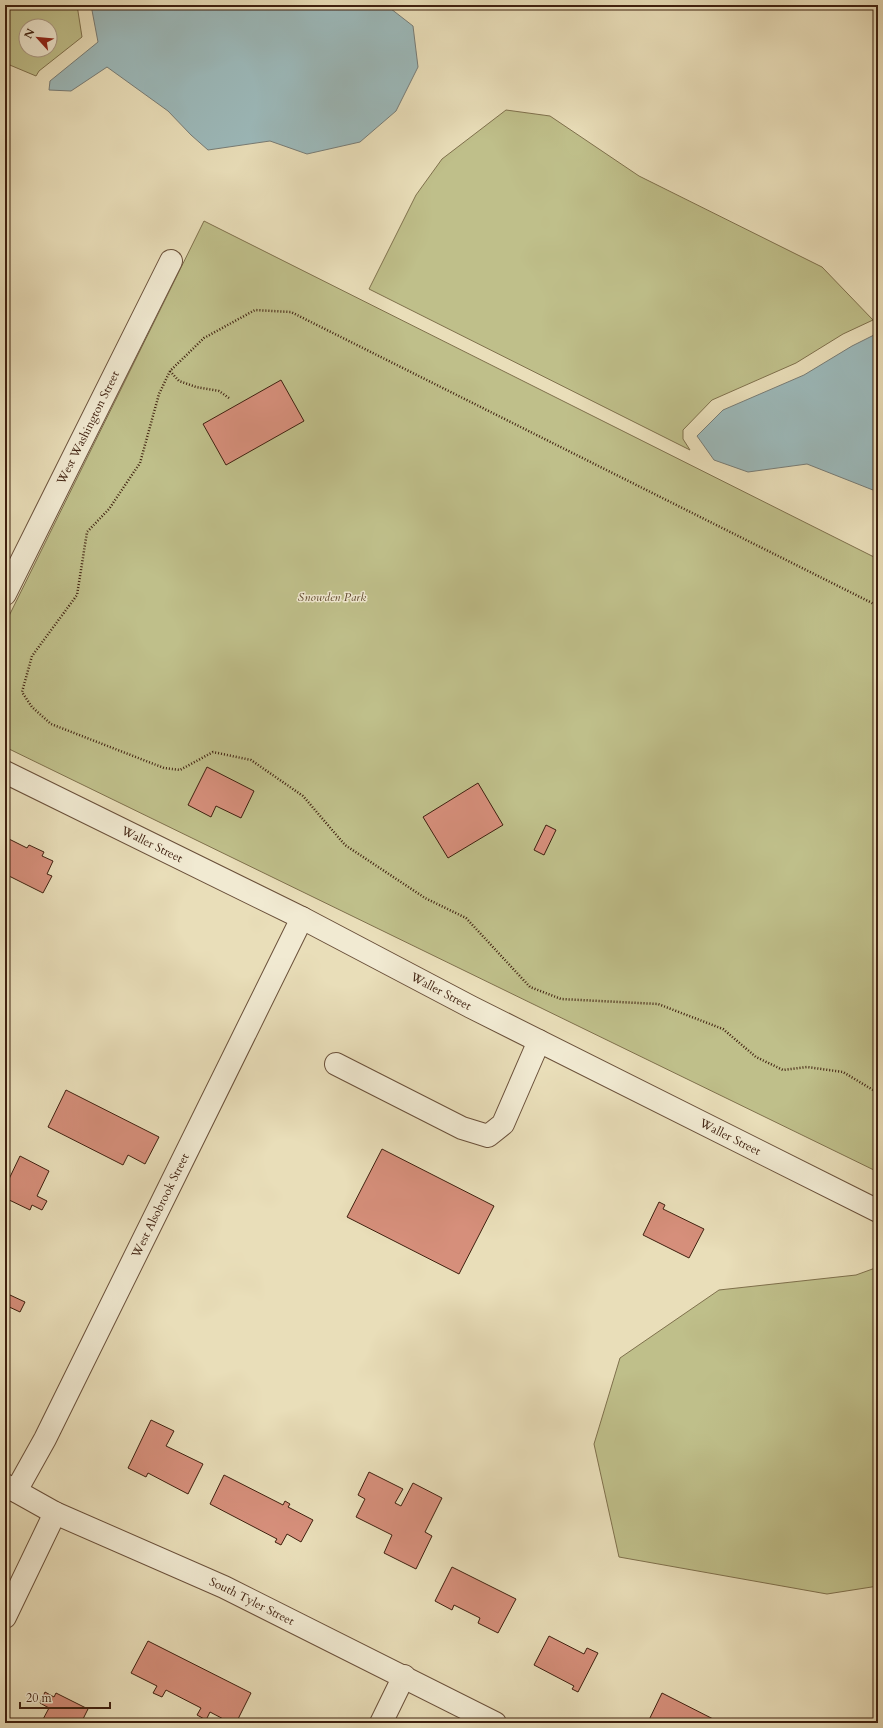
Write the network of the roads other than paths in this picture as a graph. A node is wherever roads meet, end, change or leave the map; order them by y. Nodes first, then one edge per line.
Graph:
1 (172, 261) dead end
2 (5, 594) edge
3 (5, 772) edge
4 (302, 918) junction
5 (539, 1041) junction
6 (336, 1064) dead end
7 (878, 1211) edge
8 (10, 1488) edge
9 (56, 1513) junction
10 (5, 1617) edge
11 (404, 1676) junction
12 (381, 1723) edge
13 (495, 1723) edge

1 - 2 street, West Washington Street
3 - 4 street, Waller Street
4 - 5 street, Waller Street
4 - 8 street, West Alsobrook Street
5 - 6 street
5 - 7 street, Waller Street
8 - 9 street, South Tyler Street
9 - 10 street
9 - 11 street, South Tyler Street
11 - 12 street
11 - 13 street, South Tyler Street

